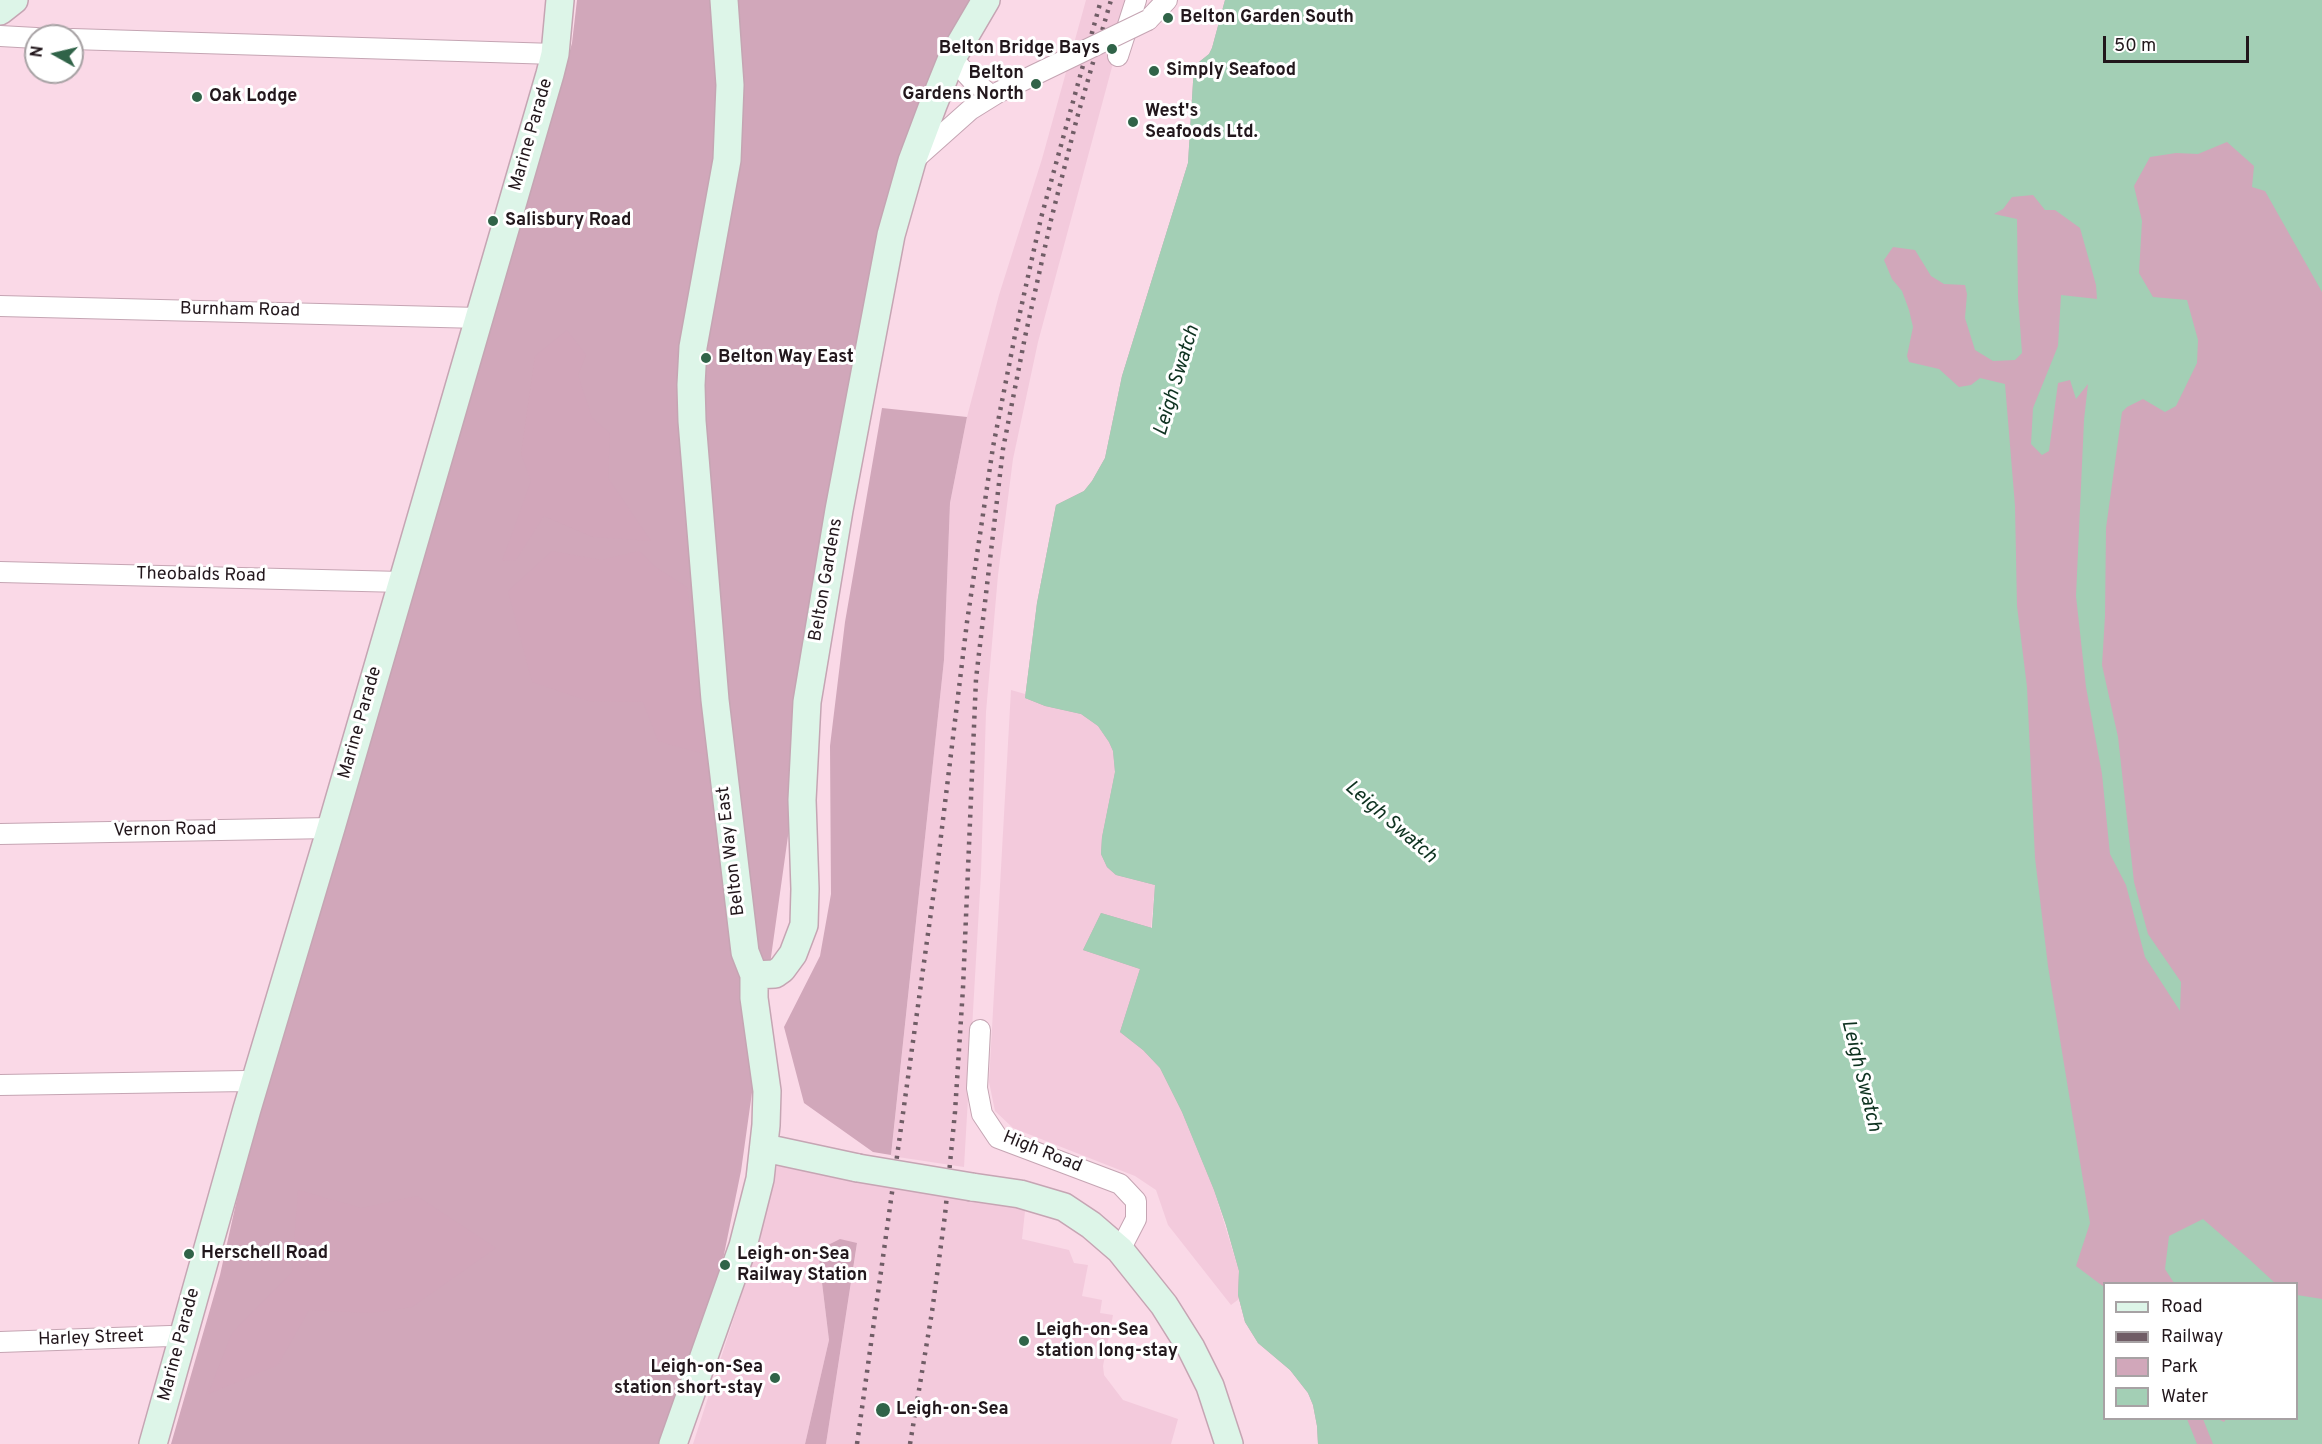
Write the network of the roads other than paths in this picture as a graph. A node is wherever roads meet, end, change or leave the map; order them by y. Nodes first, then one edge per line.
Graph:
1 (14, 0) edge
2 (560, 0) edge
3 (724, 0) edge
4 (986, 0) edge
5 (1136, 0) edge
6 (1167, 0) edge
7 (0, 11) edge
8 (0, 36) edge
9 (24, 37) edge
10 (84, 39) edge
11 (555, 54) junction
12 (1118, 56) dead end
13 (952, 58) junction
14 (995, 94) junction
15 (912, 161) junction
16 (0, 306) edge
17 (480, 318) junction
18 (0, 572) edge
19 (402, 582) junction
20 (331, 828) junction
21 (0, 834) edge
22 (754, 975) junction
23 (980, 1030) dead end
24 (254, 1084) junction
25 (0, 1085) edge
26 (765, 1148) junction
27 (1120, 1250) junction
28 (181, 1338) junction
29 (0, 1342) edge
30 (153, 1444) edge
31 (673, 1444) edge
32 (1229, 1444) edge

1 - 7 street
2 - 11 street, Marine Parade
3 - 22 street, Belton Way East
4 - 13 street
5 - 12 street
6 - 14 street, bridge
8 - 9 street
10 - 11 street
11 - 17 street, Marine Parade
13 - 14 street
13 - 15 street
14 - 15 street
15 - 22 street, Belton Gardens
16 - 17 street, Burnham Road
17 - 19 street, Marine Parade
18 - 19 street, Theobalds Road
19 - 20 street, Marine Parade
20 - 21 street, Vernon Road
20 - 24 street, Marine Parade
22 - 26 street, Belton Way East
23 - 27 street, High Road
24 - 25 street
24 - 28 street, Marine Parade
26 - 27 street, bridge
26 - 31 street, Belton Way East
27 - 32 street
28 - 29 street, Harley Street
28 - 30 street, Marine Parade

